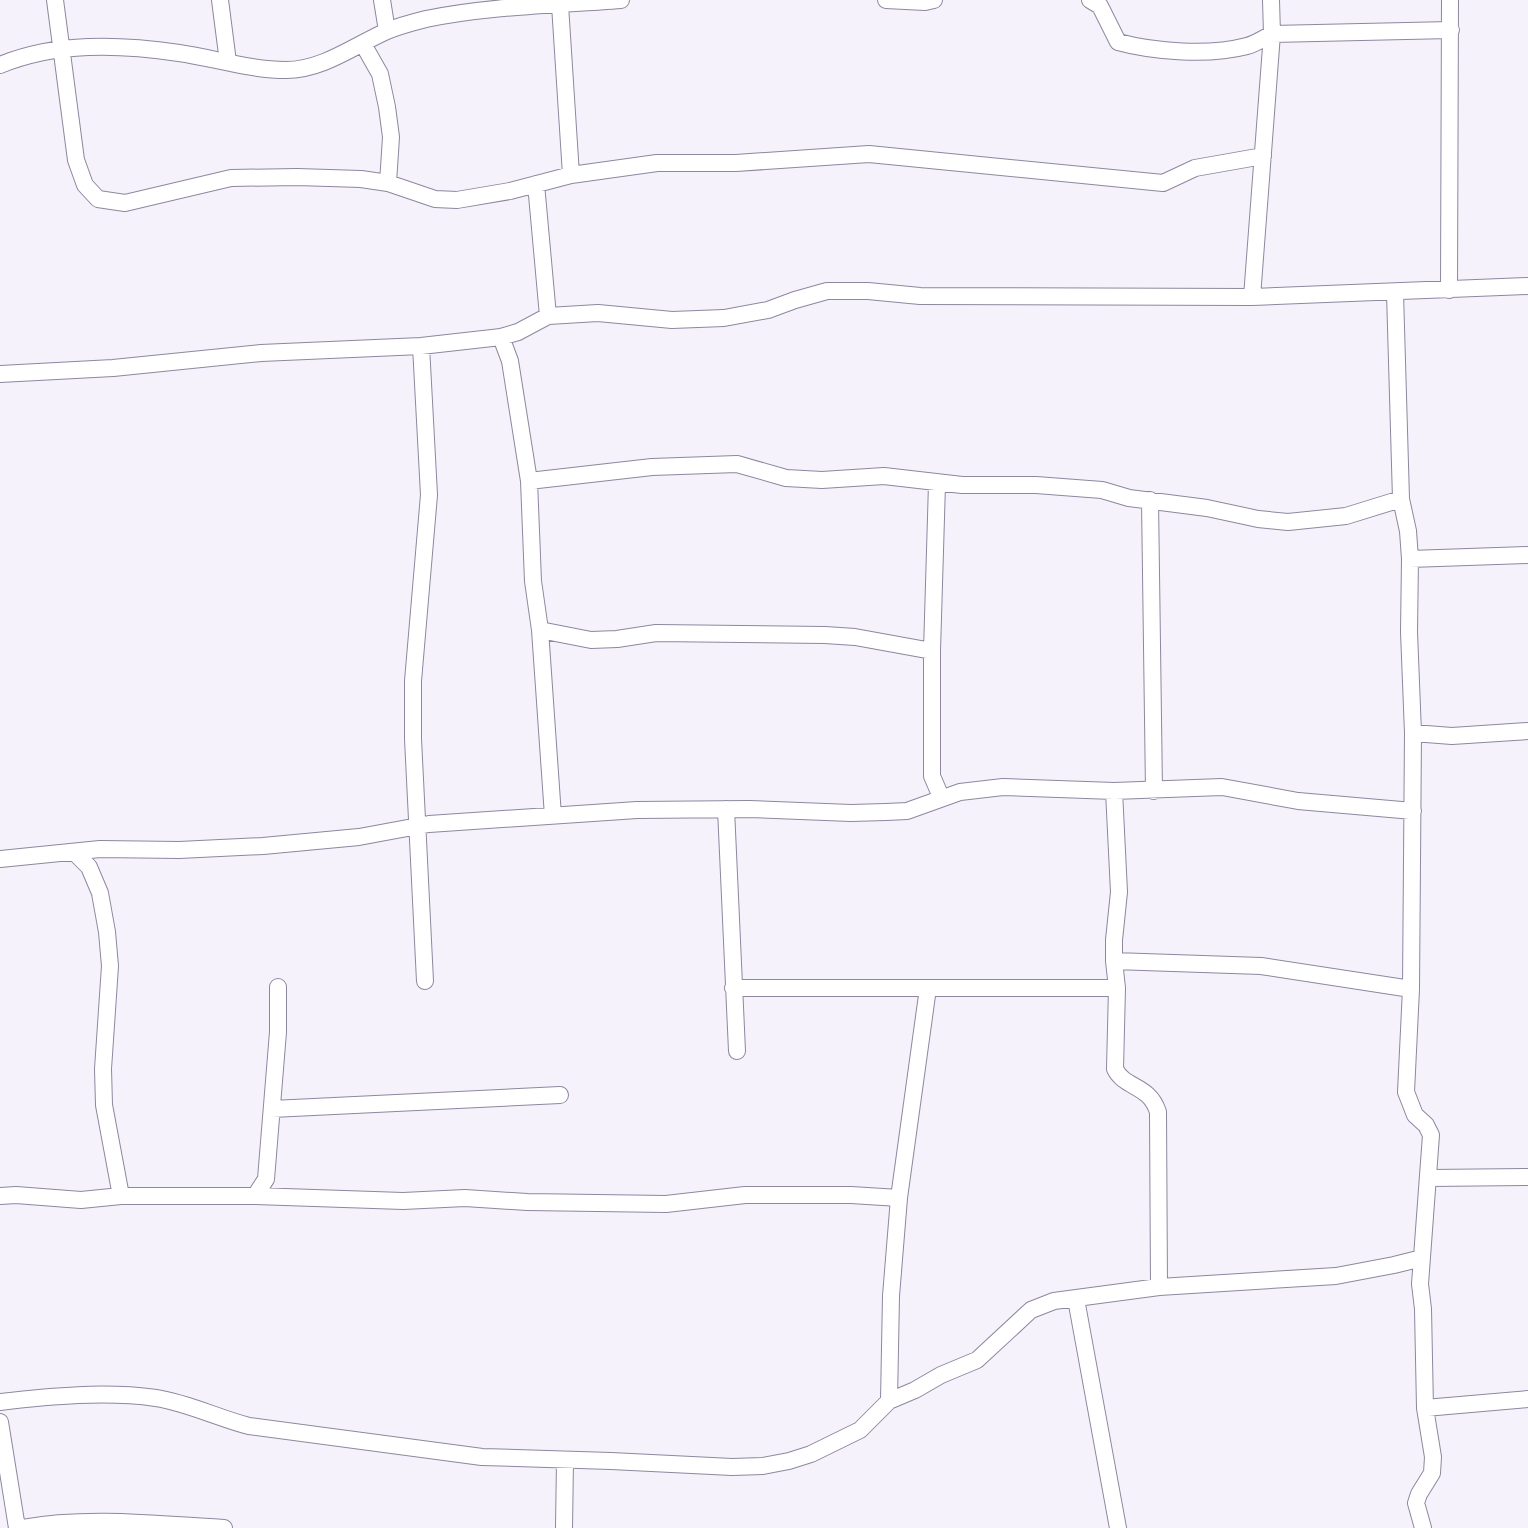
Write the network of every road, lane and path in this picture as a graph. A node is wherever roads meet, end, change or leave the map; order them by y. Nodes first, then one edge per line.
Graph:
1 (55, 0) edge
2 (220, 0) edge
3 (382, 0) edge
4 (613, 0) edge
5 (886, 0) edge
6 (934, 0) edge
7 (1090, 0) edge
8 (1271, 0) edge
9 (1450, 0) edge
10 (560, 4) junction
11 (1451, 30) junction
12 (387, 31) junction
13 (1272, 34) junction
14 (363, 44) junction
15 (62, 48) junction
16 (228, 62) junction
17 (0, 65) edge
18 (1263, 156) junction
19 (570, 175) junction
20 (388, 183) junction
21 (536, 184) junction
22 (1528, 286) edge
23 (1449, 290) junction
24 (1395, 293) junction
25 (1252, 297) junction
26 (548, 316) junction
27 (501, 337) junction
28 (421, 346) junction
29 (0, 374) edge
30 (530, 481) junction
31 (937, 484) junction
32 (1401, 499) junction
33 (1150, 500) junction
34 (1528, 555) edge
35 (1410, 559) junction
36 (540, 630) junction
37 (932, 651) junction
38 (1528, 731) edge
39 (1413, 733) junction
40 (1114, 791) junction
41 (1154, 791) junction
42 (941, 797) junction
43 (726, 809) junction
44 (1413, 811) junction
45 (553, 816) junction
46 (418, 826) junction
47 (75, 853) junction
48 (0, 859) edge
49 (1114, 961) junction
50 (425, 981) dead end
51 (278, 987) dead end
52 (734, 988) junction
53 (928, 988) junction
54 (1118, 988) junction
55 (1411, 989) junction
56 (737, 1051) dead end
57 (560, 1095) dead end
58 (272, 1109) junction
59 (1528, 1177) edge
60 (1429, 1178) junction
61 (0, 1196) edge
62 (121, 1196) junction
63 (255, 1197) junction
64 (899, 1198) junction
65 (1422, 1258) junction
66 (1159, 1287) junction
67 (1076, 1299) junction
68 (1528, 1399) edge
69 (889, 1401) junction
70 (0, 1402) edge
71 (1425, 1408) junction
72 (0, 1422) edge
73 (566, 1461) junction
74 (19, 1528) edge
75 (224, 1528) edge
76 (564, 1528) edge
77 (1118, 1528) edge
78 (1423, 1528) edge

1 - 15 street
2 - 16 street
3 - 12 street
4 - 10 street
5 - 6 street
7 - 13 street
8 - 13 street
9 - 11 street
10 - 12 street
10 - 19 street
11 - 13 street
11 - 23 street
12 - 14 street
13 - 18 street
14 - 16 street
14 - 20 street
15 - 16 street
15 - 17 street
15 - 20 street
18 - 19 street
18 - 25 street
19 - 21 street
20 - 21 street
21 - 26 street
22 - 23 street
23 - 24 street
24 - 25 street
24 - 32 street
25 - 26 street
26 - 27 street
27 - 28 street
27 - 30 street
28 - 29 street
28 - 46 street
30 - 31 street
30 - 36 street
31 - 33 street
31 - 37 street
32 - 33 street
32 - 35 street
33 - 41 street
34 - 35 street
35 - 39 street
36 - 37 street
36 - 45 street
37 - 42 street
38 - 39 street
39 - 44 street
40 - 41 street
40 - 42 street
40 - 49 street
41 - 44 street
42 - 43 street
43 - 45 street
43 - 52 street
44 - 55 street
45 - 46 street
46 - 47 street
46 - 50 street
47 - 48 street
47 - 62 street
49 - 54 street
49 - 55 street
51 - 58 street
52 - 53 street
52 - 56 street
53 - 54 street
53 - 64 street
54 - 66 street
55 - 60 street
57 - 58 street
58 - 63 street
59 - 60 street
60 - 65 street
61 - 62 street
62 - 63 street
63 - 64 street
64 - 69 street
65 - 66 street
65 - 71 street
66 - 67 street
67 - 69 street
67 - 77 street
68 - 71 street
69 - 73 street
70 - 73 street
71 - 78 street
72 - 74 street
73 - 76 street
74 - 75 street

